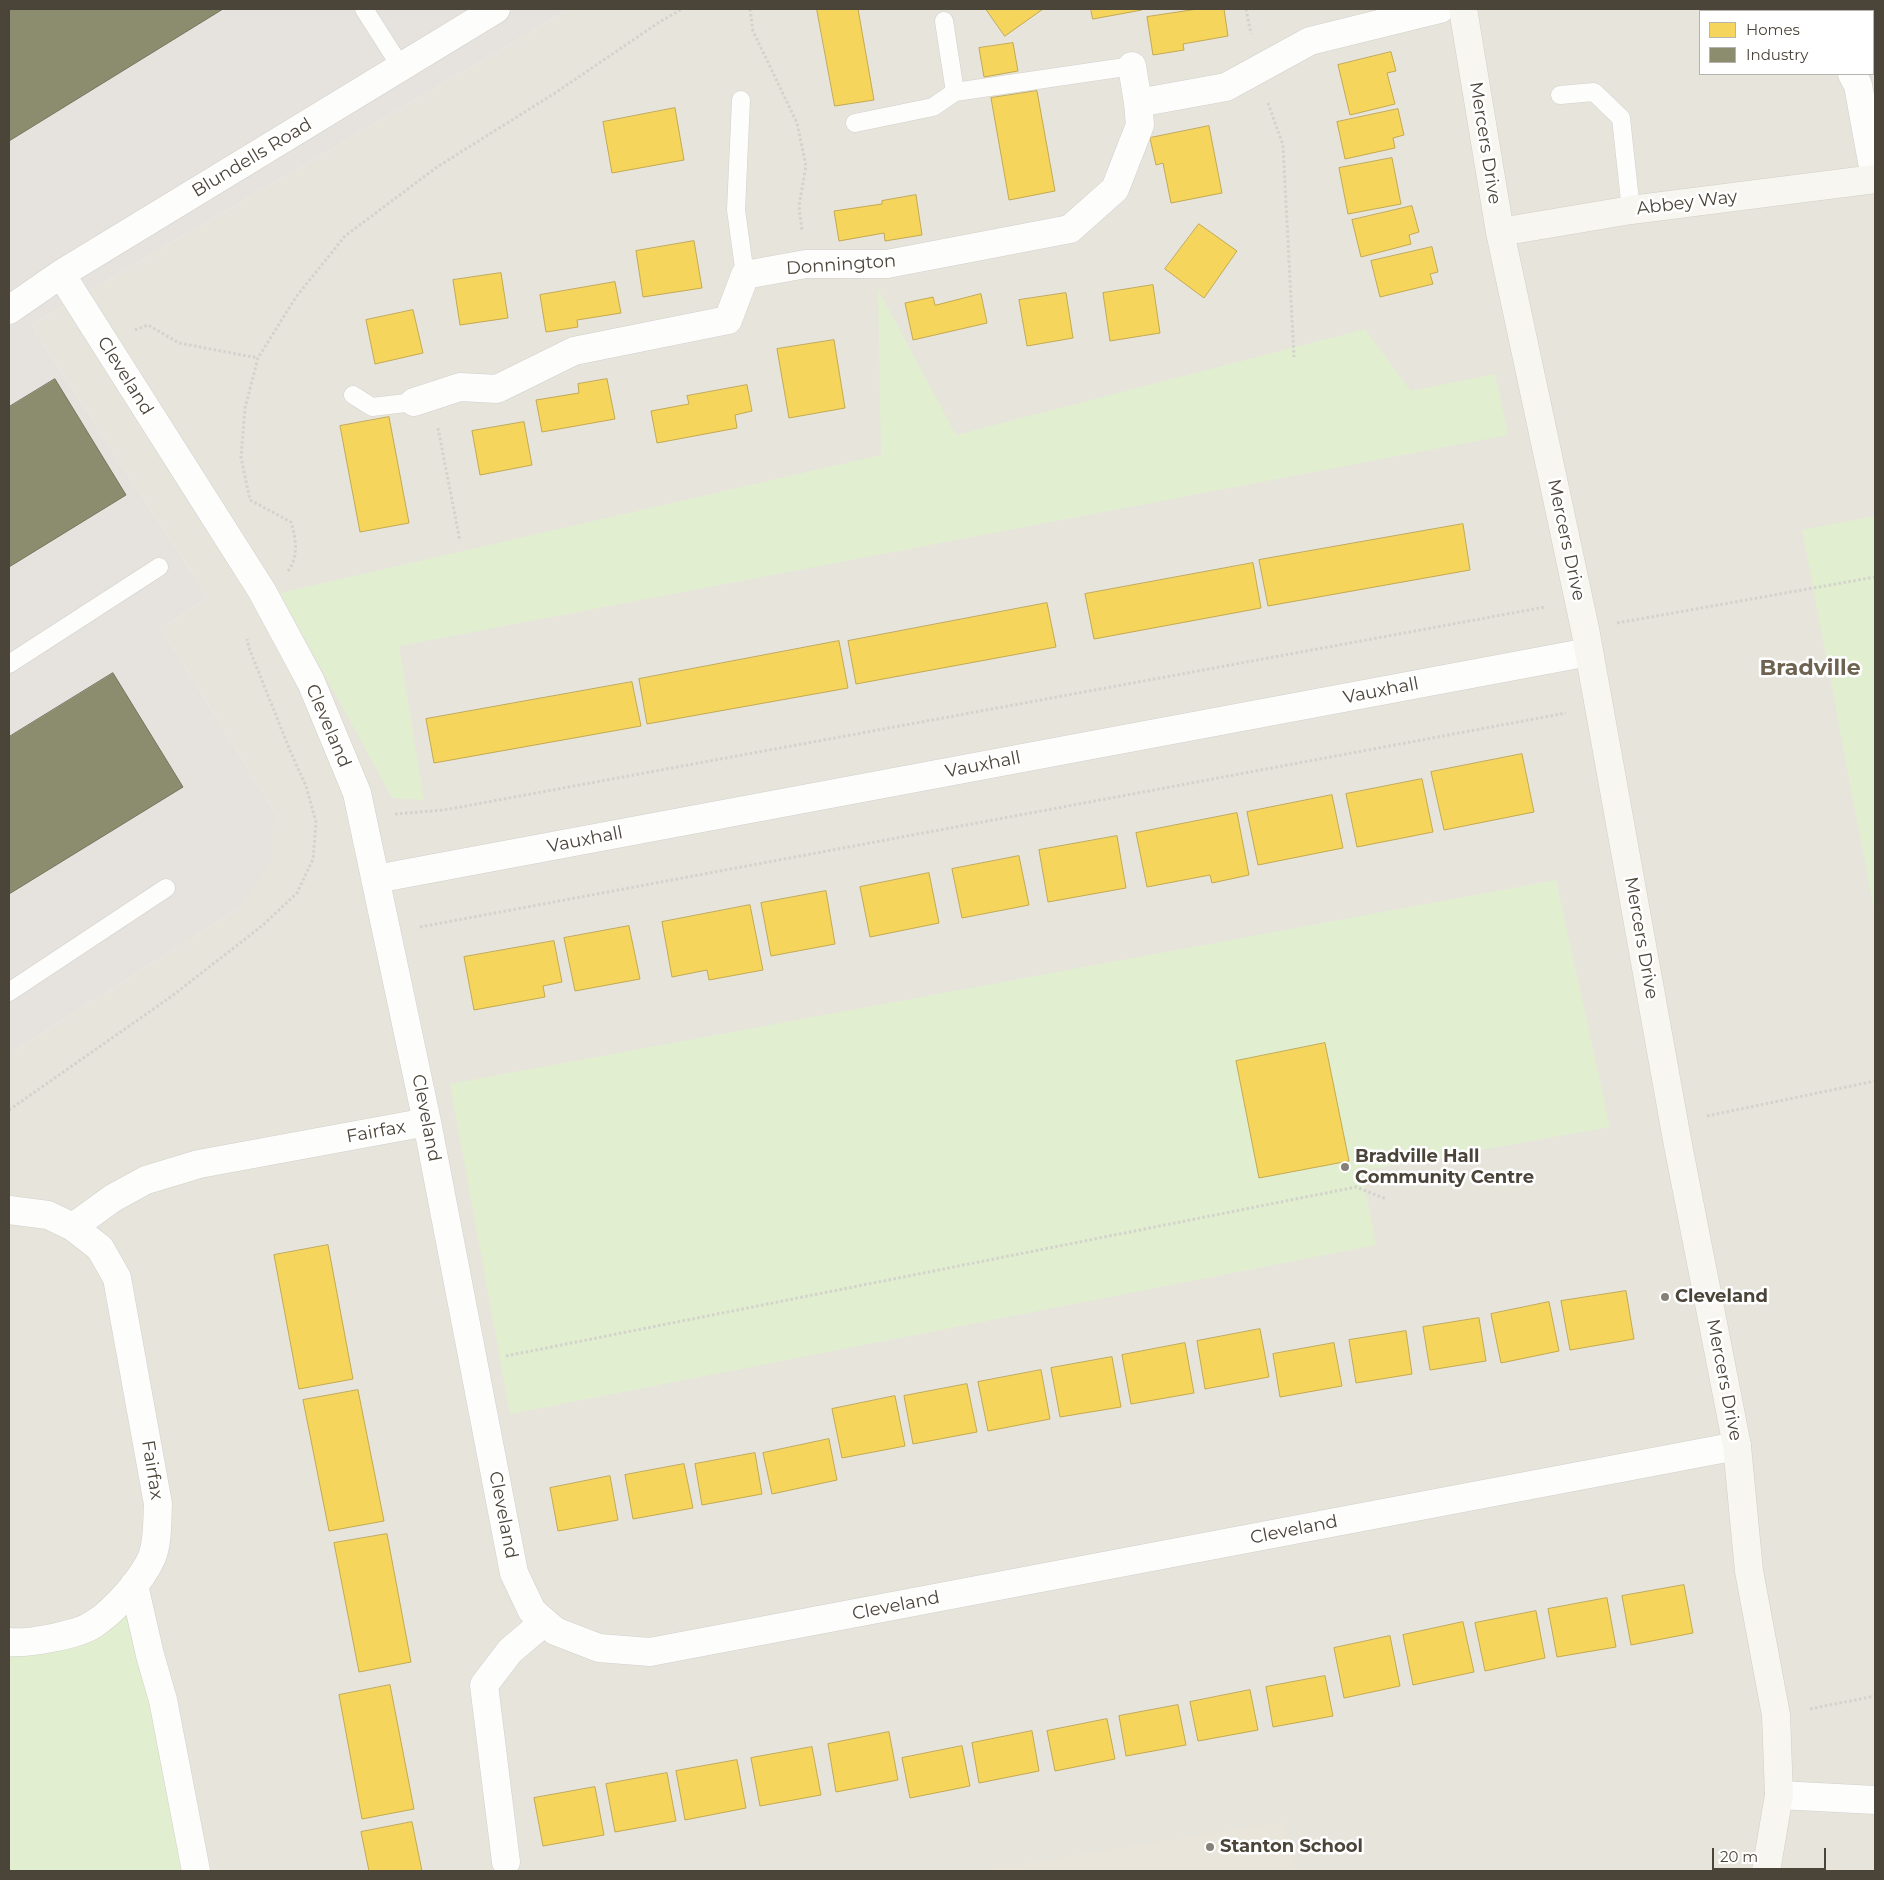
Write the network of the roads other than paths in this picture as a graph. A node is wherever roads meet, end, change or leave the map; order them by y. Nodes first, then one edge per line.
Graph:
1 (364, 9) edge
2 (496, 9) edge
3 (1440, 9) edge
4 (1463, 9) edge
5 (944, 21) dead end
6 (1132, 66) joint
7 (400, 67) junction
8 (1853, 75) edge
9 (955, 92) junction
10 (1560, 95) dead end
11 (741, 100) dead end
12 (1138, 103) junction
13 (855, 123) dead end
14 (1875, 179) edge
15 (1631, 210) junction
16 (1500, 232) junction
17 (61, 274) junction
18 (745, 275) junction
19 (9, 310) edge
20 (353, 395) dead end
21 (423, 399) joint
22 (159, 567) dead end
23 (1587, 640) junction
24 (9, 664) edge
25 (376, 879) junction
26 (166, 888) dead end
27 (9, 992) edge
28 (427, 1122) junction
29 (9, 1210) edge
30 (73, 1226) junction
31 (1737, 1446) junction
32 (134, 1585) junction
33 (544, 1622) junction
34 (9, 1642) edge
35 (1779, 1795) junction
36 (1875, 1800) edge
37 (506, 1862) dead end
38 (196, 1871) edge
39 (1766, 1871) edge

1 - 7 lane
2 - 7 street, Blundells Road
3 - 12 street
4 - 16 street, Mercers Drive
5 - 9 lane
6 - 9 lane
6 - 12 street, Donnington
7 - 17 street, Blundells Road
8 - 14 street, Abbey Way
9 - 13 lane
10 - 15 lane
11 - 18 lane
12 - 18 street, Donnington
14 - 15 street, Abbey Way
15 - 16 street, Abbey Way
16 - 23 street, Mercers Drive
17 - 19 street, Blundells Road
17 - 25 street, Cleveland
18 - 21 street
20 - 21 lane
22 - 24 lane
23 - 25 street, Vauxhall
23 - 31 street, Mercers Drive
25 - 28 street, Cleveland
26 - 27 lane
28 - 30 street, Fairfax
28 - 33 street, Cleveland
29 - 30 street, Fairfax
30 - 32 street, Fairfax
31 - 33 street, Cleveland
31 - 35 street, Mercers Drive
32 - 34 street, Fairfax
32 - 38 street
33 - 37 street
35 - 36 street
35 - 39 street, Mercers Drive

